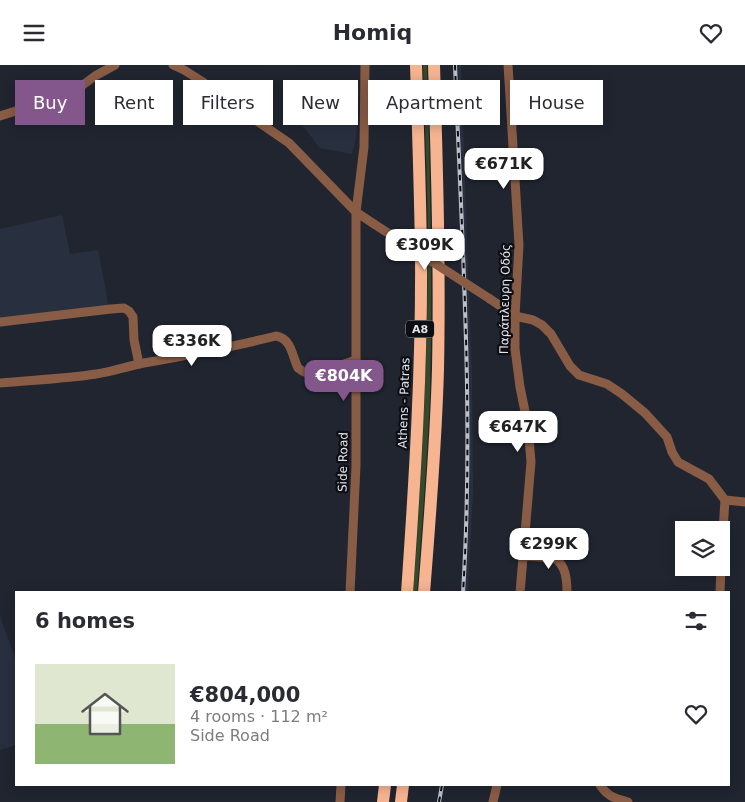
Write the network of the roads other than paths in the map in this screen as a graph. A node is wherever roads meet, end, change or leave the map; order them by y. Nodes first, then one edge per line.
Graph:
1 (115, 65) edge
2 (173, 65) edge
3 (365, 65) edge
4 (416, 65) edge
5 (434, 65) edge
6 (508, 65) edge
7 (0, 116) edge
8 (356, 212) junction
9 (515, 316) junction
10 (0, 323) edge
11 (356, 359) junction
12 (139, 364) junction
13 (0, 383) edge
14 (724, 500) junction
15 (745, 502) edge
16 (723, 521) edge
17 (523, 556) junction
18 (721, 576) edge
19 (350, 591) edge
20 (406, 591) edge
21 (424, 591) edge
22 (520, 591) edge
23 (567, 591) edge
24 (720, 591) edge
25 (341, 786) edge
26 (385, 786) edge
27 (403, 786) edge
28 (407, 786) edge
29 (498, 786) edge
30 (601, 786) edge
31 (401, 801) edge
32 (340, 802) edge
33 (383, 802) edge
34 (493, 802) edge
35 (628, 802) edge

1 - 7 street
2 - 8 street
3 - 8 street, Side Road
4 - 20 highway, Athens - Patras / Α8
5 - 21 highway, Α8
6 - 9 street, Παράπλευρη Οδός
8 - 9 street, bridge
8 - 11 street, Side Road
9 - 14 street
9 - 17 street, Παράπλευρη Οδός
10 - 12 street
11 - 12 street
11 - 19 street, Side Road
12 - 13 street
14 - 15 street
14 - 16 street
17 - 22 street, Παράπλευρη Οδός
17 - 23 street
18 - 24 street
25 - 32 street
26 - 33 highway
27 - 31 highway
28 - 31 highway
29 - 34 street
30 - 35 street

